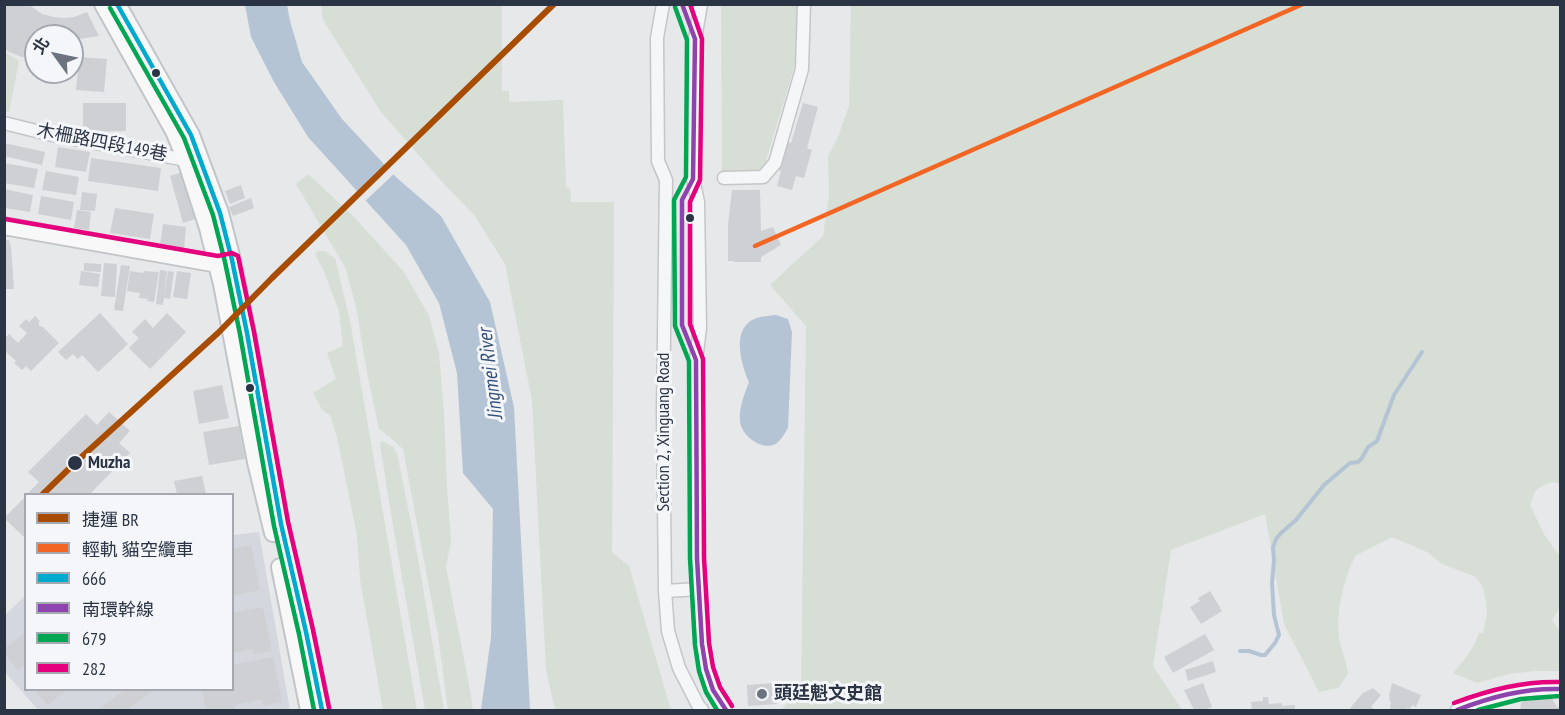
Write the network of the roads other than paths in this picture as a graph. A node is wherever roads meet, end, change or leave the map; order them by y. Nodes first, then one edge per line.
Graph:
1 (103, 4) edge
2 (117, 4) edge
3 (663, 4) edge
4 (701, 4) edge
5 (804, 4) edge
6 (4, 123) edge
7 (193, 159) junction
8 (724, 178) dead end
9 (4, 226) edge
10 (225, 262) junction
11 (246, 373) junction
12 (699, 589) junction
13 (665, 591) junction
14 (1560, 689) edge
15 (309, 711) edge
16 (322, 711) edge
17 (702, 711) edge
18 (726, 711) edge
19 (1457, 711) edge

1 - 7 main road
2 - 7 main road
3 - 13 street, Section 2, Xinguang Road
4 - 12 street, Section 2, Xinguang Road
5 - 8 street
6 - 7 street, 木柵路四段149巷
7 - 10 main road
9 - 10 main road
10 - 11 main road
11 - 15 main road
11 - 16 main road
12 - 13 street
12 - 18 street, Section 2, Xinguang Road
13 - 17 street, Section 2, Xinguang Road
14 - 19 street

